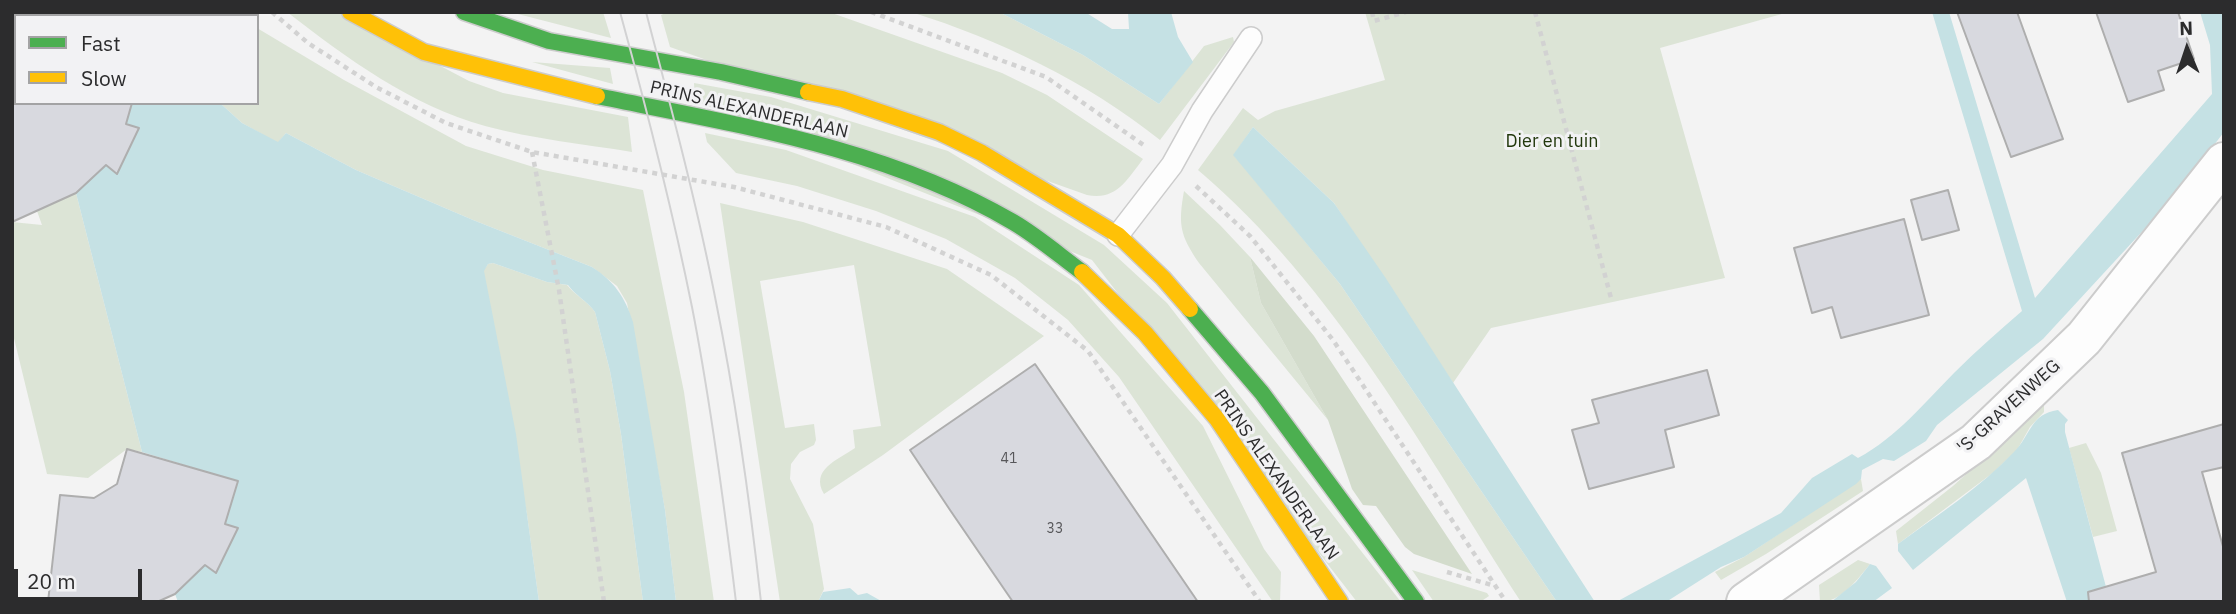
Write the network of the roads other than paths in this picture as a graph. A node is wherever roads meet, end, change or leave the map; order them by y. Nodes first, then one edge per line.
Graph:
1 (351, 12) edge
2 (464, 12) edge
3 (1251, 37) dead end
4 (2224, 162) edge
5 (1118, 235) junction
6 (1340, 602) edge
7 (1416, 602) edge
8 (1746, 602) edge

1 - 6 main road, PRINS ALEXANDERLAAN
2 - 5 main road, PRINS ALEXANDERLAAN
3 - 5 lane
4 - 8 street, 'S-GRAVENWEG
5 - 7 main road, PRINS ALEXANDERLAAN

